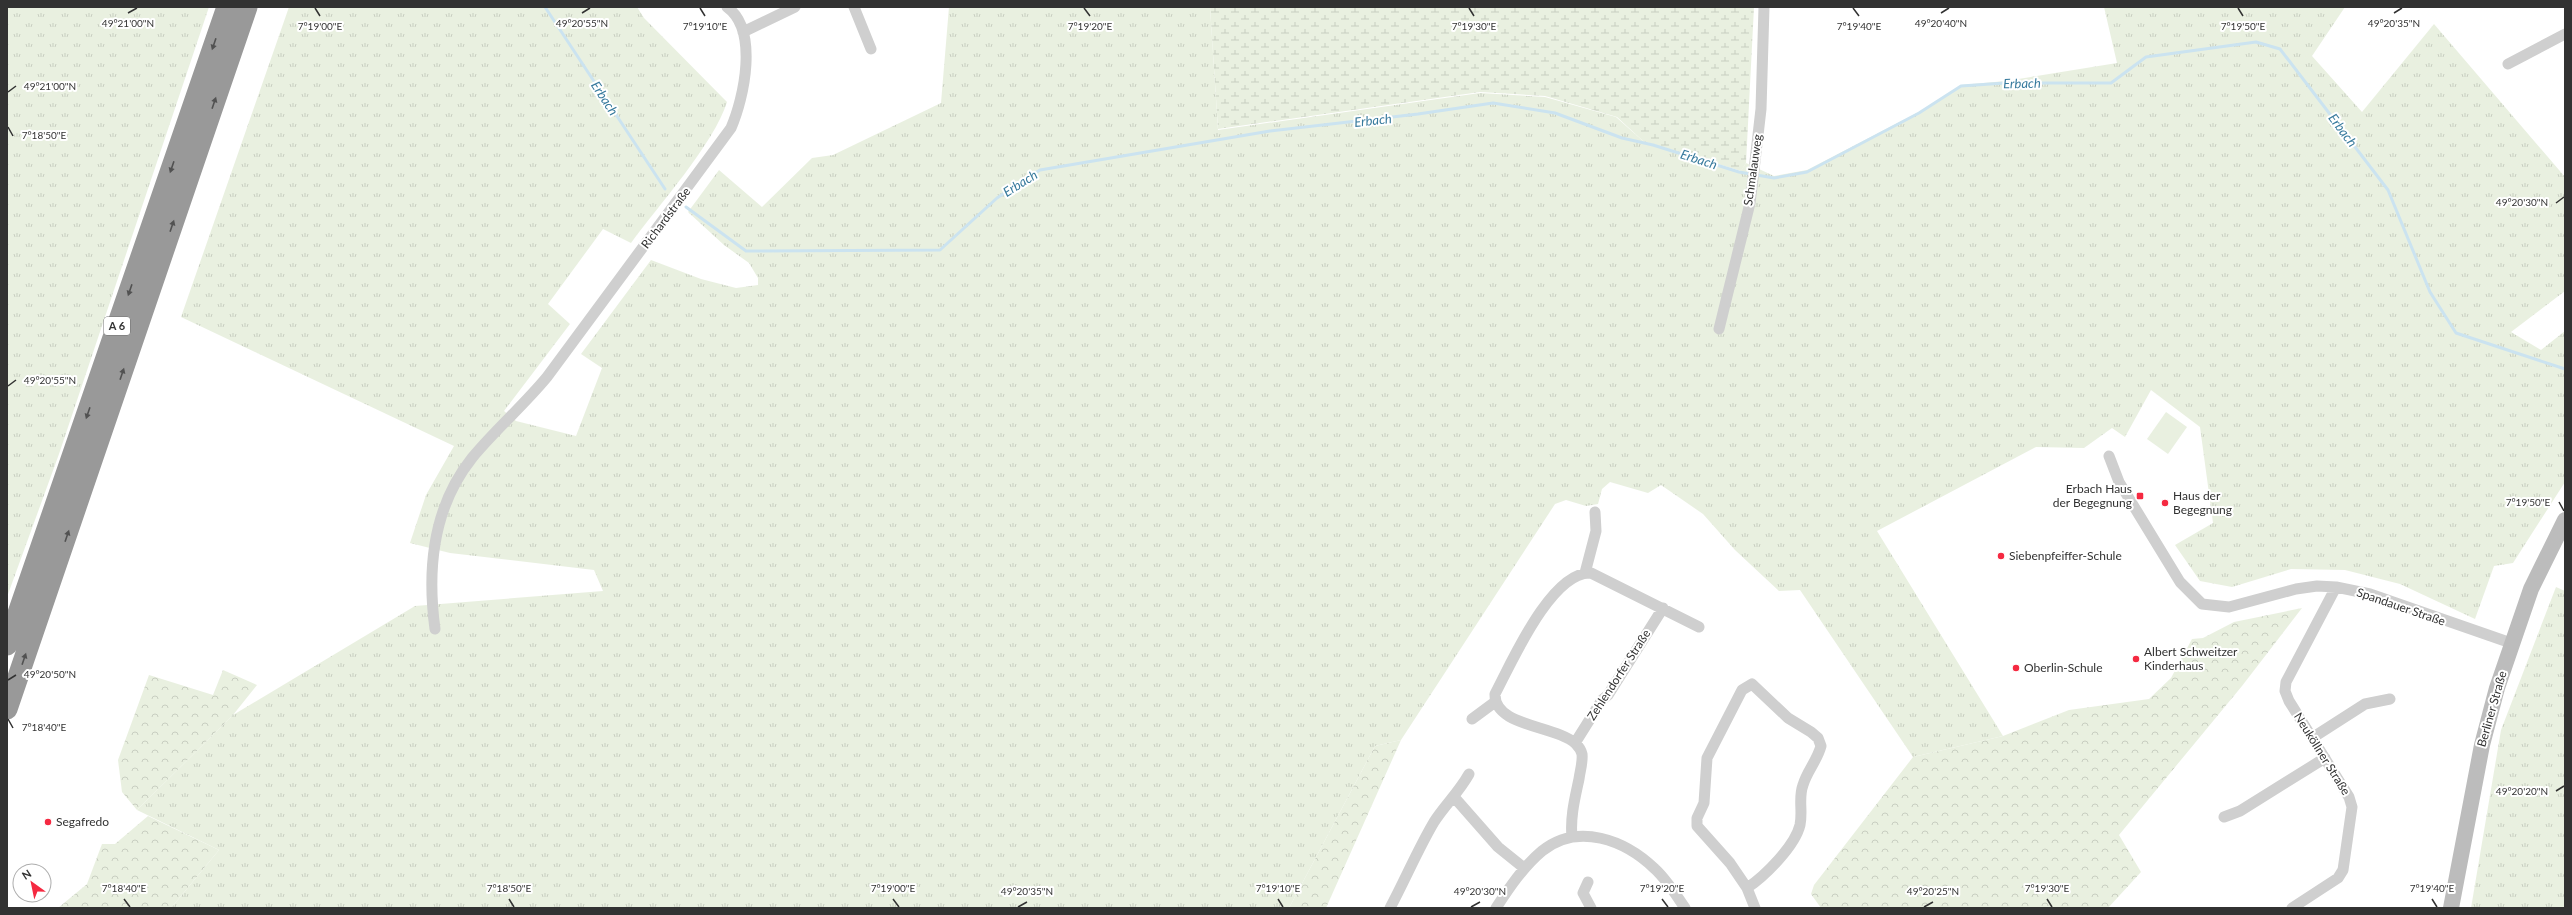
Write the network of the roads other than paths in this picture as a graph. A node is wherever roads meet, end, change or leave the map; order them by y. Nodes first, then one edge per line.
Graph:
1 (227, 7) edge
2 (247, 7) edge
3 (727, 7) edge
4 (795, 7) edge
5 (854, 7) edge
6 (1764, 7) edge
7 (743, 32) junction
8 (2565, 34) edge
9 (871, 49) dead end
10 (2508, 64) dead end
11 (1719, 329) dead end
12 (2109, 456) dead end
13 (1595, 512) dead end
14 (2565, 520) edge
15 (1585, 573) junction
16 (2336, 587) junction
17 (1663, 608) junction
18 (1699, 626) dead end
19 (435, 629) dead end
20 (2511, 643) junction
21 (7, 645) edge
22 (2390, 699) dead end
23 (1495, 702) junction
24 (7, 709) edge
25 (1472, 719) dead end
26 (2312, 738) junction
27 (1574, 743) junction
28 (2325, 758) junction
29 (1469, 774) dead end
30 (1454, 797) junction
31 (2224, 817) dead end
32 (1572, 837) junction
33 (1524, 868) junction
34 (1588, 882) dead end
35 (1747, 888) junction
36 (1390, 908) edge
37 (1496, 908) edge
38 (1591, 908) edge
39 (1685, 908) edge
40 (1755, 908) edge
41 (2292, 908) edge
42 (2451, 908) edge

1 -> 21 highway, A 6
24 -> 2 highway, A 6
3 - 7 street, Richardstraße
4 - 7 street
5 - 9 street
6 - 11 street, Schmalauweg
7 - 19 street, Richardstraße
8 - 10 street
12 - 16 street, Spandauer Straße
13 - 15 street
14 - 20 street, Berliner Straße
15 - 17 street
15 - 23 street
16 - 20 street, Spandauer Straße
16 - 26 street, Neuköllner Straße
17 - 18 street
17 - 27 street, Zehlendorfer Straße
20 - 42 street, Berliner Straße
22 - 26 street
23 - 25 street
23 - 27 street
26 - 28 street, Neuköllner Straße
27 - 32 street
28 - 31 street
28 - 41 street, Neuköllner Straße
29 - 30 street
30 - 33 street
30 - 36 street
32 - 33 street
32 - 39 street
33 - 37 street
34 - 38 street
35 - 35 street
35 - 40 street

